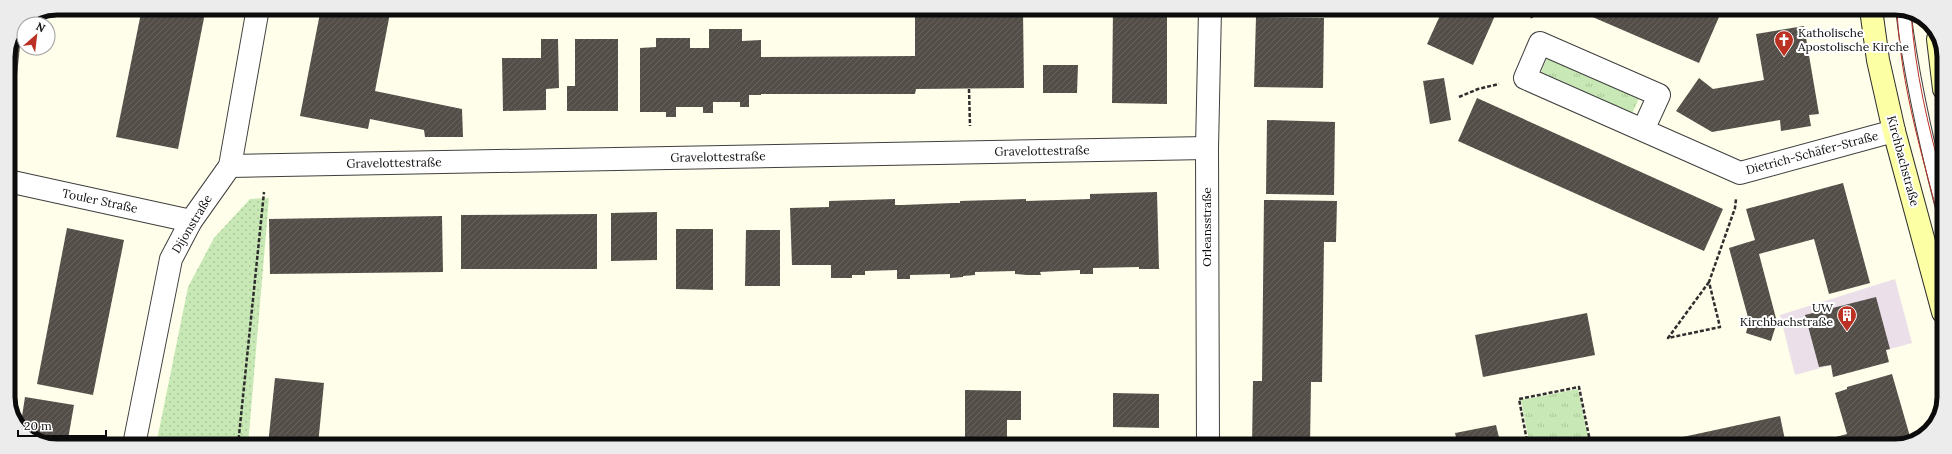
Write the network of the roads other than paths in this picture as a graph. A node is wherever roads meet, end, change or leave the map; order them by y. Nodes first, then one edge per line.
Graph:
1 (257, 15) edge
2 (1210, 15) edge
3 (1872, 15) edge
4 (1904, 16) edge
5 (1644, 130) junction
6 (1894, 131) junction
7 (1206, 148) junction
8 (230, 166) junction
9 (1937, 182) edge
10 (15, 183) edge
11 (191, 221) junction
12 (1937, 290) edge
13 (135, 439) edge
14 (1208, 439) edge

1 - 8 street, Dijonstraße
2 - 7 street, Orleansstraße
3 - 6 main road, Kirchbachstraße
4 - 9 lane
5 - 5 street, Dietrich-Schäfer-Straße
5 - 6 street, Dietrich-Schäfer-Straße
6 - 12 main road, Kirchbachstraße
7 - 8 street, Gravelottestraße
7 - 14 street, Orleansstraße
8 - 11 street, Dijonstraße
10 - 11 street, Touler Straße
11 - 13 street, Dijonstraße

